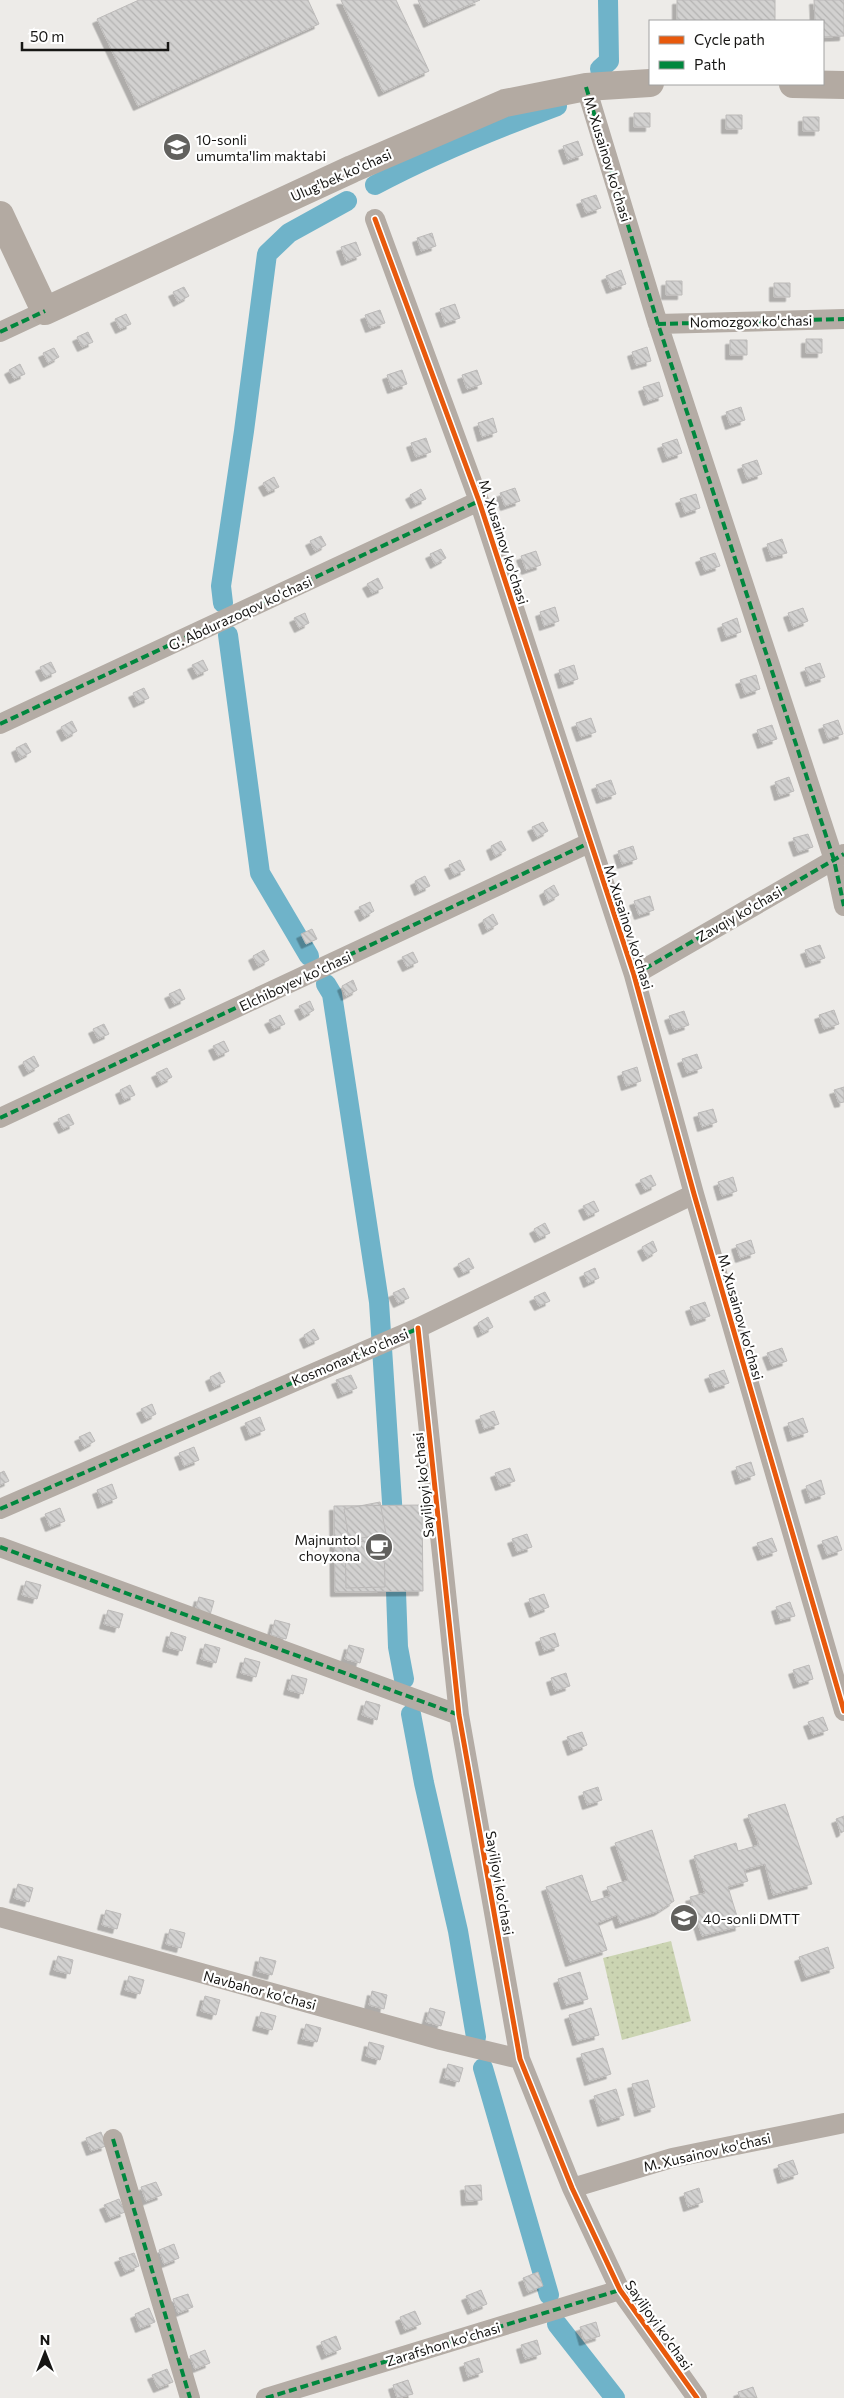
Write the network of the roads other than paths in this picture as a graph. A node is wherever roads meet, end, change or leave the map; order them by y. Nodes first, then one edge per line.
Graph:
1 (649, 83) edge
2 (824, 85) edge
3 (844, 85) edge
4 (586, 87) junction
5 (0, 215) edge
6 (376, 219) dead end
7 (45, 311) junction
8 (844, 319) edge
9 (658, 324) junction
10 (0, 332) edge
11 (479, 501) junction
12 (0, 724) edge
13 (589, 843) junction
14 (839, 857) edge
15 (844, 906) edge
16 (634, 975) junction
17 (0, 1118) edge
18 (694, 1194) junction
19 (417, 1328) junction
20 (0, 1509) edge
21 (0, 1547) edge
22 (844, 1711) edge
23 (459, 1715) junction
24 (0, 1917) edge
25 (520, 2059) junction
26 (844, 2122) edge
27 (113, 2139) dead end
28 (572, 2188) junction
29 (620, 2290) junction
30 (190, 2398) edge
31 (266, 2398) edge
32 (697, 2398) edge

1 - 4 main road, Ulug'bek ko'chasi
2 - 3 main road
4 - 7 main road, Ulug'bek ko'chasi
4 - 9 street, M. Xusainov ko'chasi
5 - 7 main road
6 - 11 street, M. Xusainov ko'chasi
7 - 10 street
8 - 9 street, Nomozgox ko'chasi
9 - 14 street, M. Xusainov ko'chasi
11 - 12 street, G'. Abdurazoqov ko'chasi
11 - 13 street, M. Xusainov ko'chasi
13 - 16 street, M. Xusainov ko'chasi
13 - 17 street, Elchiboyev ko'chasi
14 - 15 street, M. Xusainov ko'chasi
14 - 16 street, Zavqiy ko'chasi
16 - 18 street, M. Xusainov ko'chasi
18 - 19 street, Kosmonavt ko'chasi
18 - 22 street, M. Xusainov ko'chasi
19 - 20 street, Kosmonavt ko'chasi
19 - 23 street, Sayiljoyi ko'chasi
21 - 23 street
23 - 25 street, Sayiljoyi ko'chasi
24 - 25 street, Navbahor ko'chasi
25 - 28 street, Sayiljoyi ko'chasi
26 - 28 street, M. Xusainov ko'chasi
27 - 30 street
28 - 29 street, Sayiljoyi ko'chasi
29 - 31 street, Zarafshon ko'chasi
29 - 32 street, Sayiljoyi ko'chasi

